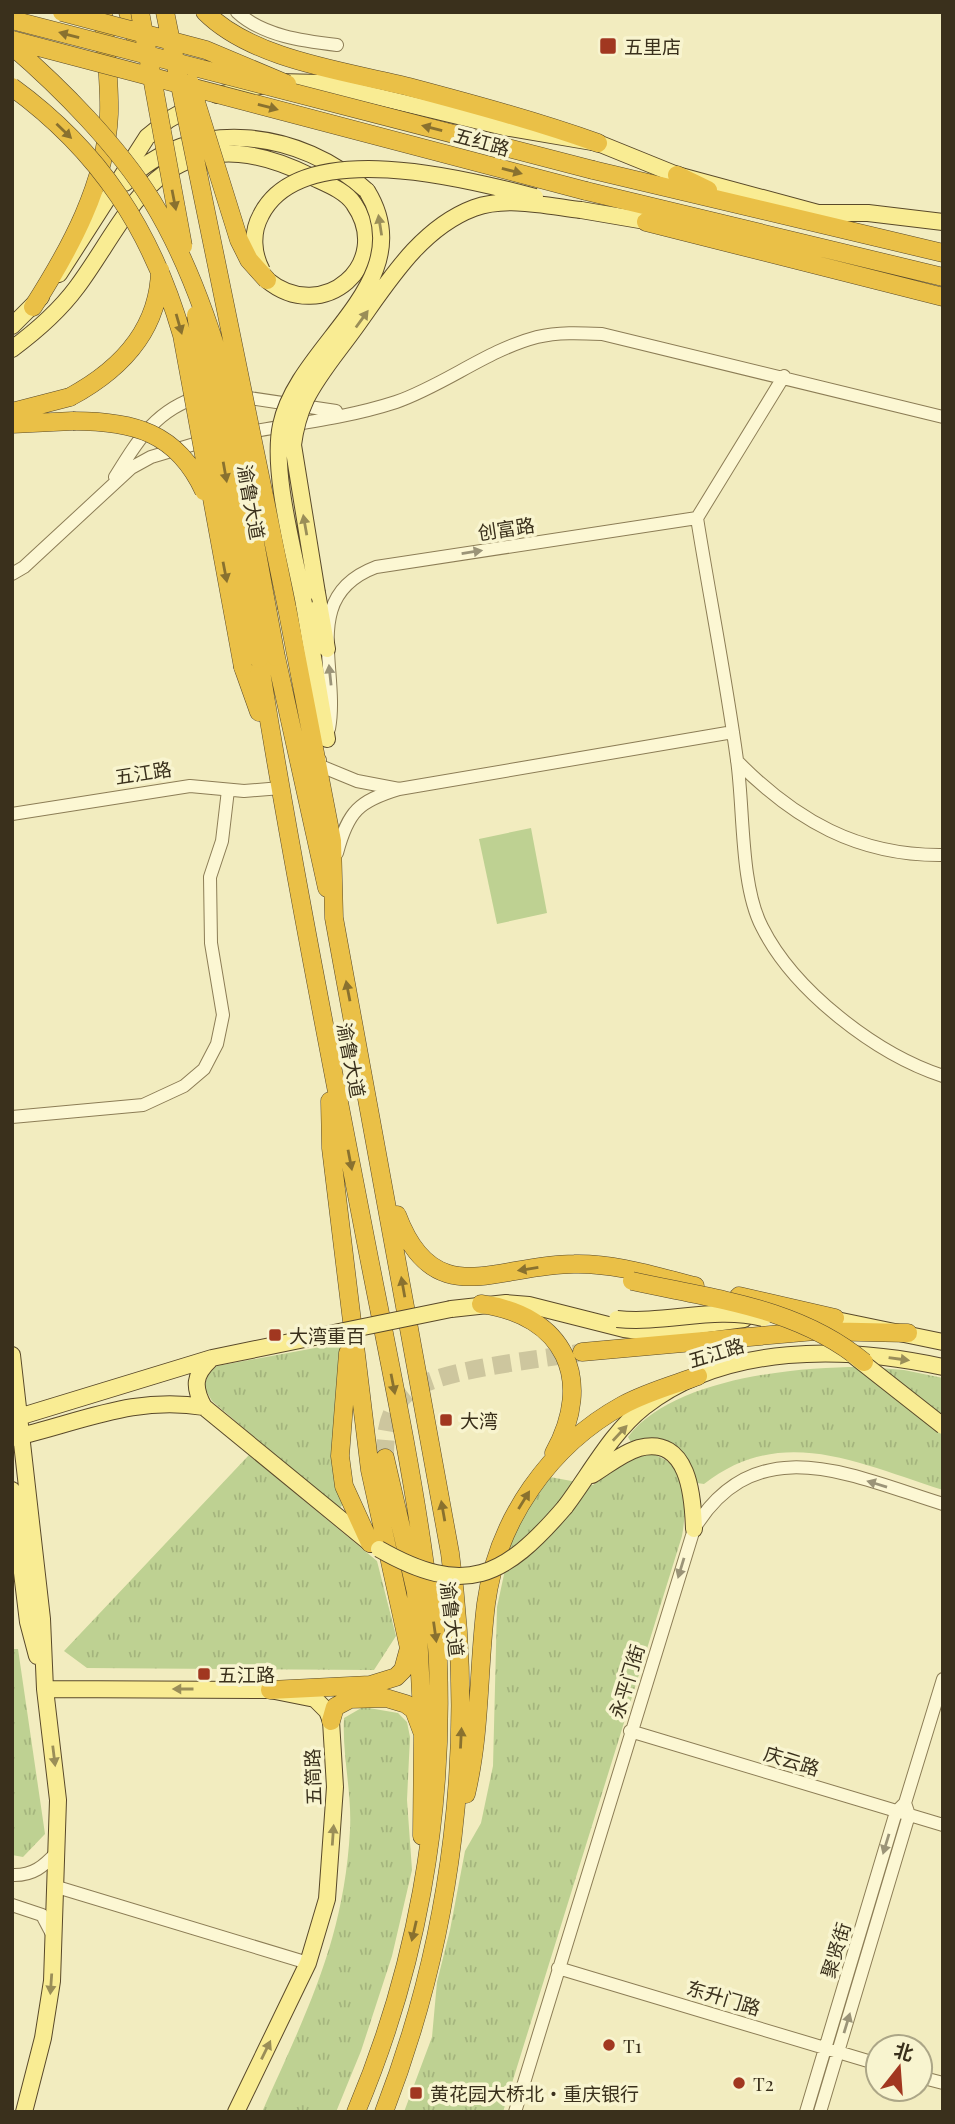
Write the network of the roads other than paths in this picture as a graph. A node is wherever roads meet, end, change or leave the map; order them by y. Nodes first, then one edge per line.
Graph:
1 (62, 12) edge
2 (103, 12) edge
3 (128, 12) edge
4 (140, 12) edge
5 (167, 12) edge
6 (205, 12) edge
7 (237, 12) edge
8 (12, 20) edge
9 (12, 40) edge
10 (337, 45) dead end
11 (12, 46) edge
12 (12, 87) edge
13 (319, 91) junction
14 (157, 109) junction
15 (598, 144) junction
16 (677, 175) junction
17 (151, 198) junction
18 (107, 202) junction
19 (741, 205) junction
20 (581, 210) junction
21 (830, 216) junction
22 (646, 222) junction
23 (943, 222) edge
24 (747, 232) junction
25 (943, 253) edge
26 (829, 268) junction
27 (943, 277) edge
28 (267, 279) junction
29 (943, 297) edge
30 (33, 307) junction
31 (12, 326) edge
32 (12, 349) edge
33 (784, 376) junction
34 (364, 410) junction
35 (12, 412) edge
36 (943, 417) edge
37 (12, 424) edge
38 (111, 484) junction
39 (215, 517) junction
40 (697, 519) junction
41 (12, 574) edge
42 (295, 606) junction
43 (327, 649) junction
44 (260, 661) junction
45 (733, 732) junction
46 (327, 739) junction
47 (737, 761) junction
48 (318, 765) junction
49 (281, 788) junction
50 (399, 789) junction
51 (228, 790) junction
52 (12, 814) edge
53 (943, 855) edge
54 (334, 863) junction
55 (334, 918) junction
56 (328, 1045) junction
57 (943, 1076) edge
58 (12, 1117) edge
59 (385, 1183) junction
60 (558, 1265) junction
61 (481, 1304) junction
62 (351, 1308) junction
63 (552, 1309) junction
64 (835, 1318) junction
65 (915, 1335) junction
66 (943, 1343) edge
67 (582, 1352) tunnel mouth
68 (12, 1355) edge
69 (212, 1358) junction
70 (864, 1362) junction
71 (943, 1367) edge
72 (698, 1376) junction
73 (204, 1407) junction
74 (16, 1418) edge
75 (943, 1426) edge
76 (18, 1436) edge
77 (385, 1458) tunnel mouth
78 (545, 1468) junction
79 (587, 1478) junction
80 (12, 1490) edge
81 (943, 1503) edge
82 (694, 1529) junction
83 (375, 1546) junction
84 (943, 1678) edge
85 (45, 1689) junction
86 (270, 1690) junction
87 (331, 1721) junction
88 (630, 1731) junction
89 (423, 1734) junction
90 (903, 1810) junction
91 (943, 1825) edge
92 (57, 1852) junction
93 (453, 1852) junction
94 (12, 1875) edge
95 (424, 1885) junction
96 (57, 1887) junction
97 (12, 1905) edge
98 (53, 1937) junction
99 (308, 1963) junction
100 (558, 1968) junction
101 (832, 2050) junction
102 (864, 2060) edge
103 (24, 2112) edge
104 (236, 2112) edge
105 (356, 2112) edge
106 (384, 2112) edge
107 (515, 2112) edge
108 (806, 2112) edge
109 (820, 2112) edge

1 - 13 highway, bridge
2 - 30 highway
3 - 14 highway, bridge
4 - 14 highway, 渝鲁大道, bridge
5 - 28 highway, bridge
5 - 42 highway, 渝鲁大道, bridge
6 - 15 highway
7 - 10 street
13 -> 8 highway, 五红路, bridge
9 -> 24 highway, 五红路, bridge
11 - 17 highway, bridge
12 -> 39 highway, bridge
13 - 15 main road
13 - 18 main road
19 -> 13 highway, 五红路, bridge
14 -> 44 highway, 渝鲁大道, bridge
15 - 16 main road
16 - 19 highway
16 - 21 main road
17 - 35 highway, bridge
17 - 44 highway, bridge
18 - 30 main road
42 -> 18 main road, bridge
19 - 21 highway
19 - 25 highway, 五红路
20 - 22 main road
20 - 28 main road, bridge
43 -> 20 main road, bridge
21 - 23 main road
22 - 24 main road
22 - 26 highway
24 - 26 highway
24 - 27 highway, 五红路
26 - 29 highway
28 - 32 main road, bridge
30 - 31 main road
33 - 34 street
33 - 36 street
33 - 40 street
34 - 38 street
34 - 38 street
37 - 39 highway, bridge
38 - 41 street
39 -> 44 highway, bridge
43 -> 40 street, 创富路
40 - 45 street
42 - 46 main road
42 - 48 highway, 渝鲁大道
46 -> 43 street, 创富路
44 - 49 highway, 渝鲁大道
44 - 55 highway
45 - 47 street
45 - 50 street
46 - 48 street, 创富路
47 - 53 street
47 - 57 street
48 - 50 street
48 - 54 highway, 渝鲁大道
49 - 51 street, 五江路
49 - 56 highway, 渝鲁大道
50 - 54 street
51 - 52 street, 五江路
51 - 58 street
54 - 55 highway, 渝鲁大道
59 -> 55 highway, 渝鲁大道
56 - 62 highway
56 -> 95 highway, 渝鲁大道
60 -> 59 highway
93 -> 59 highway, 渝鲁大道
60 - 64 highway
60 - 70 highway, bridge
61 - 63 main road, 五江路
61 - 69 main road, 五江路, bridge
61 - 78 highway
62 - 83 highway
62 - 86 highway
63 - 64 main road, 五江路
63 - 70 main road, bridge
64 - 65 main road, 五江路
65 - 66 main road, 五江路
65 - 67 highway
68 - 74 main road
69 - 73 main road
69 - 74 main road, 五江路
70 - 75 main road, bridge
72 -> 71 main road, 五江路
72 - 78 highway
79 -> 72 main road, 五江路
73 - 76 main road
73 - 83 main road, 五江路
74 - 76 main road
76 - 85 main road
77 - 89 highway
93 -> 78 highway
79 - 82 main road
79 - 83 main road, 五江路, bridge
80 - 85 main road
81 -> 82 street, 永平门街
82 -> 88 street, 永平门街
84 - 90 street, 聚贤街
86 -> 85 main road, 五简路
85 -> 92 main road
86 - 87 main road, 五简路
87 - 89 highway
99 -> 87 main road, 五简路
88 - 90 street, 庆云路
88 - 100 street, 永平门街
89 - 95 highway
90 - 91 street, 庆云路
90 - 101 street, 聚贤街
92 - 94 street
92 - 96 main road
93 - 106 highway, 渝鲁大道
95 -> 105 highway, 渝鲁大道
96 - 98 main road
96 - 99 street
97 - 98 street
98 -> 103 main road
104 -> 99 main road, 五简路
100 - 101 street, 东升门路
100 - 107 street, 永平门街
101 - 102 street, 东升门路
101 - 108 street, 聚贤街
101 - 109 street, 聚贤街

